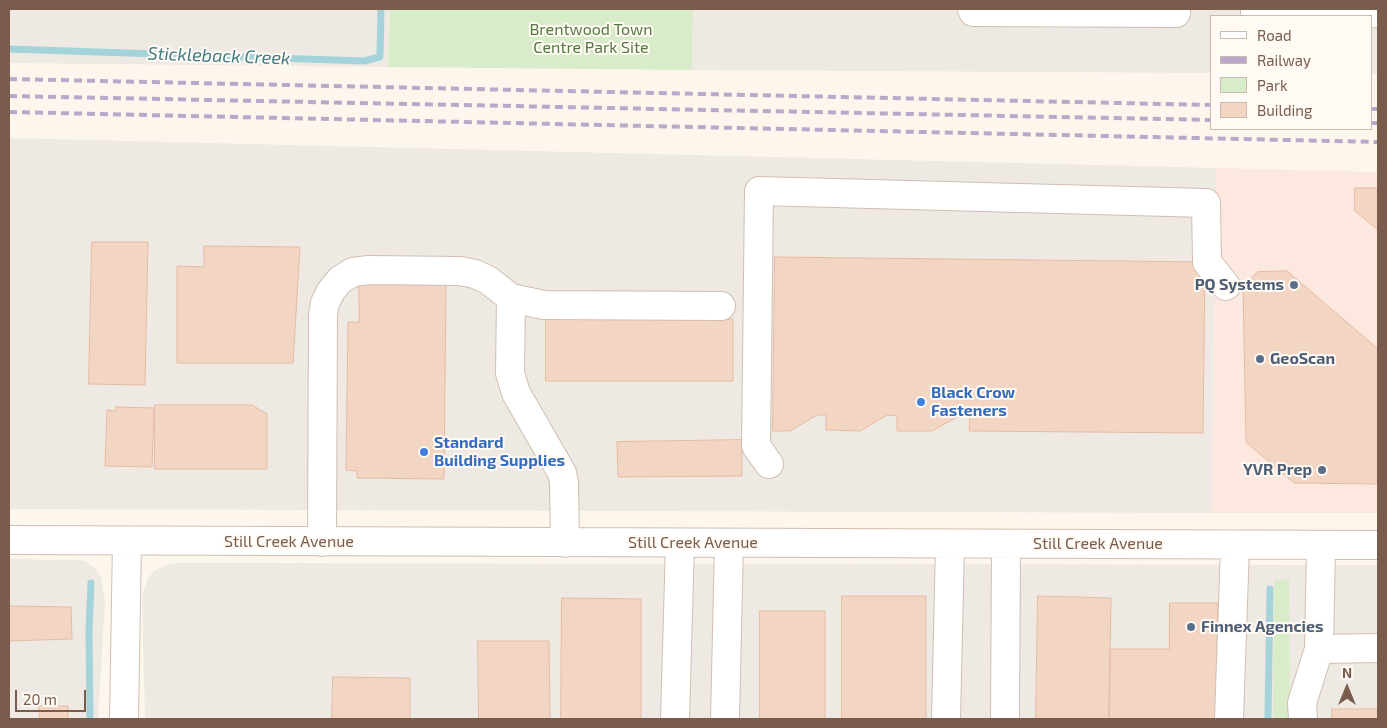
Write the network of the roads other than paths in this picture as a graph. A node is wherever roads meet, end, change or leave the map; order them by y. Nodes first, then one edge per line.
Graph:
1 (972, 9) edge
2 (1349, 11) edge
3 (1255, 12) dead end
4 (1176, 13) dead end
5 (1378, 13) edge
6 (1226, 286) dead end
7 (511, 298) junction
8 (721, 306) dead end
9 (769, 464) dead end
10 (9, 540) edge
11 (127, 541) junction
12 (322, 542) junction
13 (565, 542) junction
14 (680, 543) junction
15 (729, 543) junction
16 (950, 544) junction
17 (1006, 544) junction
18 (1235, 545) junction
19 (1321, 545) junction
20 (1378, 546) edge
21 (1378, 648) edge
22 (1319, 649) junction
23 (124, 719) edge
24 (674, 719) edge
25 (724, 719) edge
26 (946, 719) edge
27 (1005, 719) edge
28 (1229, 719) edge
29 (1303, 719) edge

1 - 4 street
2 - 3 street
2 - 5 street
6 - 9 street
7 - 8 street
7 - 12 street
7 - 13 street
10 - 11 street, Still Creek Avenue
11 - 12 street, Still Creek Avenue
11 - 23 street
12 - 13 street, Still Creek Avenue
13 - 14 street, Still Creek Avenue
14 - 15 street, Still Creek Avenue
14 - 24 street
15 - 16 street, Still Creek Avenue
15 - 25 street
16 - 17 street, Still Creek Avenue
16 - 26 street
17 - 18 street, Still Creek Avenue
17 - 27 street
18 - 19 street, Still Creek Avenue
18 - 28 street
19 - 20 street, Still Creek Avenue
19 - 22 street
21 - 22 street
22 - 29 street

